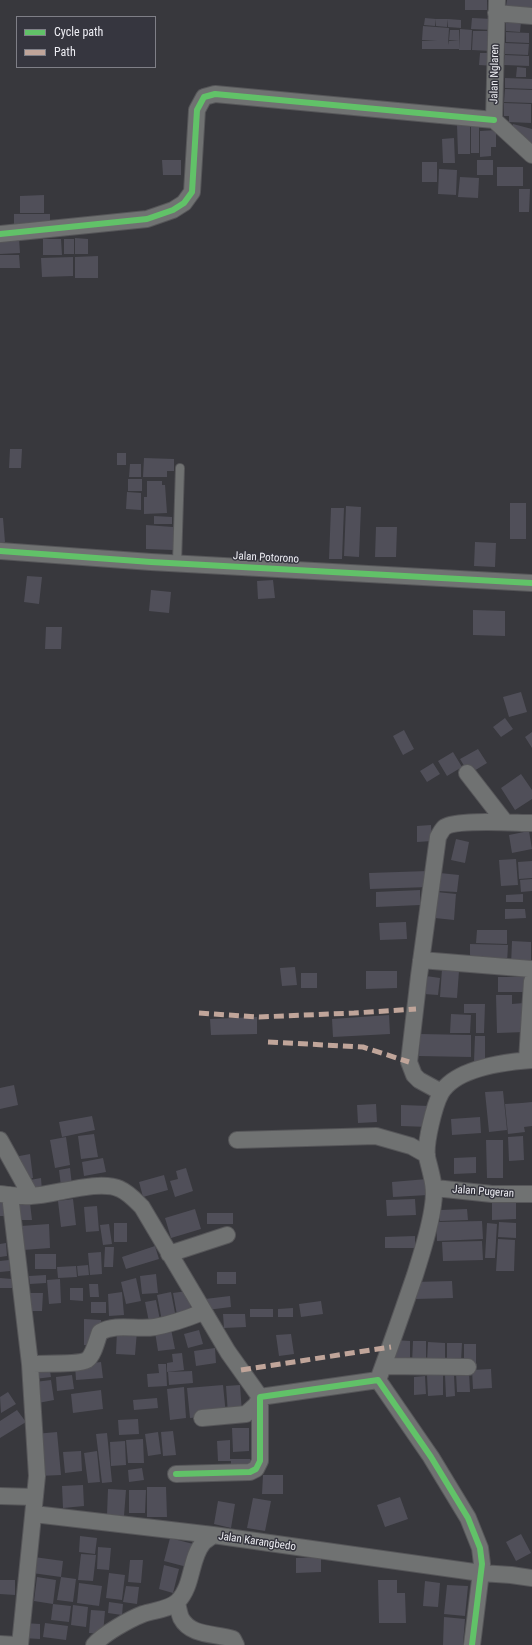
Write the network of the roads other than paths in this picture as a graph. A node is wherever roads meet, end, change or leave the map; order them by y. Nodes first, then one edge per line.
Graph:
1 (496, 6) edge
2 (532, 16) edge
3 (494, 120) junction
4 (532, 154) edge
5 (0, 234) edge
6 (180, 468) dead end
7 (0, 551) edge
8 (177, 563) junction
9 (532, 583) edge
10 (467, 774) dead end
11 (505, 822) junction
12 (532, 823) edge
13 (421, 960) junction
14 (532, 969) edge
15 (532, 981) edge
16 (530, 1060) edge
17 (441, 1092) junction
18 (0, 1140) edge
19 (238, 1140) dead end
20 (427, 1155) junction
21 (435, 1188) junction
22 (5, 1194) edge
23 (532, 1194) edge
24 (31, 1196) junction
25 (227, 1235) dead end
26 (169, 1254) junction
27 (203, 1312) junction
28 (30, 1364) junction
29 (468, 1367) dead end
30 (381, 1373) junction
31 (260, 1397) junction
32 (202, 1418) dead end
33 (176, 1474) dead end
34 (0, 1496) edge
35 (36, 1497) junction
36 (34, 1514) junction
37 (213, 1535) junction
38 (480, 1574) junction
39 (532, 1578) edge
40 (177, 1602) junction
41 (0, 1644) edge
42 (18, 1645) edge
43 (94, 1645) edge
44 (236, 1645) edge
45 (472, 1645) edge

1 - 2 street
1 - 3 street, Jalan Nglaren
3 - 4 street, Jalan Nglaren
3 - 5 street
6 - 8 lane
7 - 8 street, Jalan Potorono
8 - 9 street, Jalan Potorono
10 - 11 street
11 - 12 street
11 - 13 street
13 - 14 street
13 - 17 street
15 - 16 street
16 - 17 street
17 - 20 street
18 - 24 street
19 - 20 street
20 - 21 street
21 - 23 street, Jalan Pugeran
21 - 30 street
22 - 24 street
22 - 28 street
24 - 26 street
25 - 26 street
26 - 27 street
27 - 28 street
27 - 31 street
28 - 35 street
29 - 30 street
30 - 31 street
30 - 38 street
31 - 32 street
31 - 33 street
34 - 35 street
35 - 36 street
36 - 37 street, Jalan Karangbedo
36 - 42 street
37 - 38 street, Jalan Karangbedo
37 - 40 street
38 - 39 street, Jalan Karangbedo
38 - 45 street
40 - 43 street
40 - 44 street
41 - 42 street

